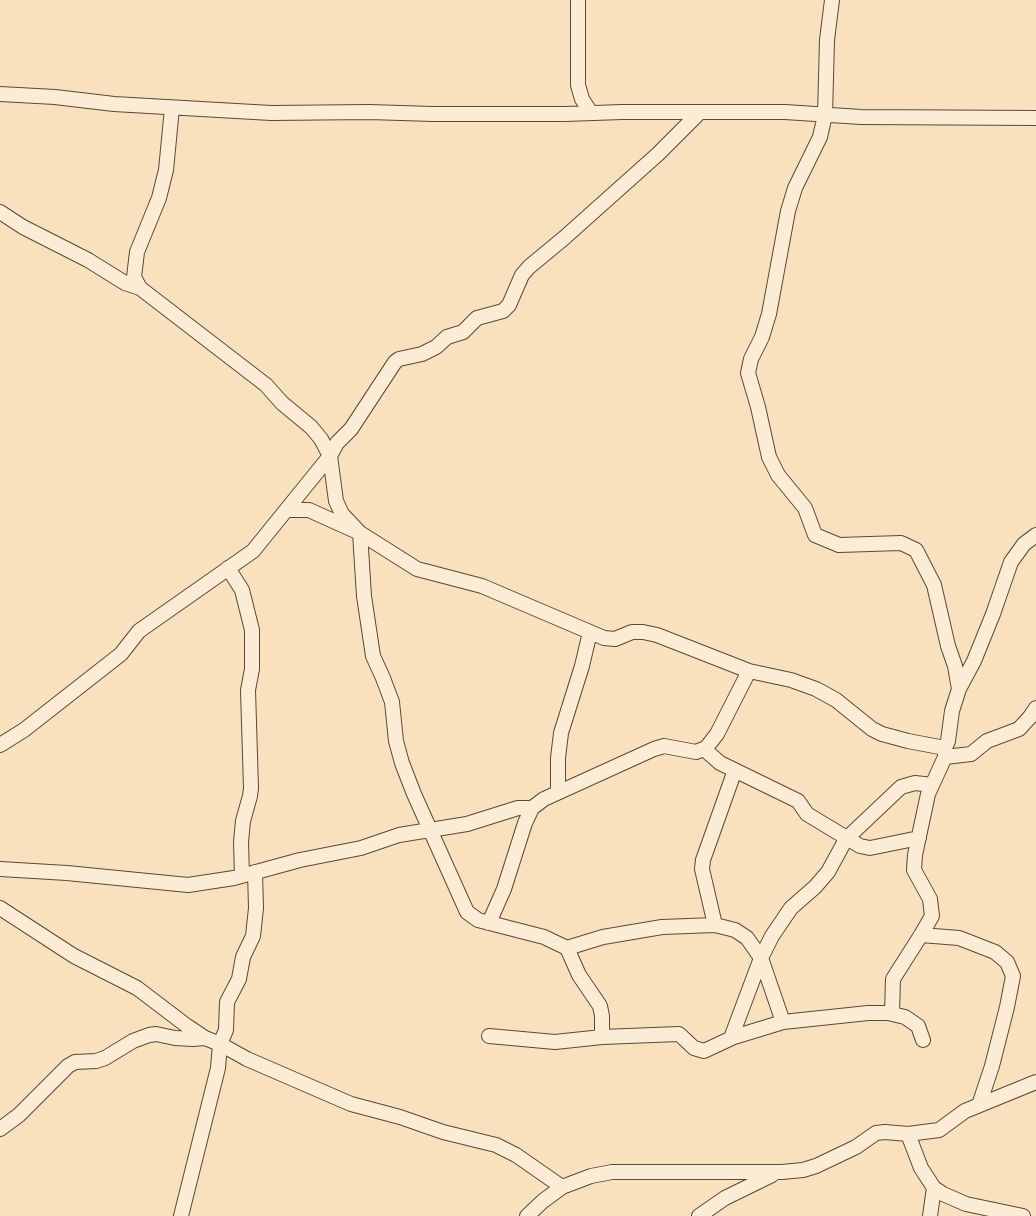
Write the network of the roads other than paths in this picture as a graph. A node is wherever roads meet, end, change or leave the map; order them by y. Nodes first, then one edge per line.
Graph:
1 (578, 0) edge
2 (832, 0) edge
3 (0, 94) edge
4 (172, 108) junction
5 (591, 113) junction
6 (699, 113) junction
7 (825, 115) junction
8 (1036, 118) edge
9 (0, 212) edge
10 (140, 288) junction
11 (330, 456) junction
12 (287, 510) junction
13 (360, 533) junction
14 (1036, 535) edge
15 (228, 568) junction
16 (590, 632) junction
17 (748, 671) junction
18 (959, 689) junction
19 (1036, 708) edge
20 (0, 745) edge
21 (704, 749) junction
22 (945, 752) junction
23 (735, 770) junction
24 (932, 784) junction
25 (558, 792) junction
26 (532, 808) junction
27 (430, 830) junction
28 (919, 838) junction
29 (846, 839) junction
30 (0, 869) edge
31 (248, 874) junction
32 (0, 908) edge
33 (489, 923) junction
34 (715, 924) junction
35 (922, 936) junction
36 (567, 948) junction
37 (762, 958) junction
38 (892, 1013) junction
39 (783, 1022) junction
40 (489, 1036) dead end
41 (602, 1037) junction
42 (205, 1038) junction
43 (731, 1038) junction
44 (923, 1040) dead end
45 (220, 1044) junction
46 (1036, 1082) edge
47 (979, 1106) junction
48 (0, 1129) edge
49 (908, 1134) junction
50 (782, 1172) junction
51 (562, 1187) junction
52 (934, 1188) junction
53 (181, 1216) edge
54 (527, 1216) edge
55 (699, 1216) edge
56 (930, 1216) edge
57 (1023, 1216) edge

1 - 5 street
2 - 7 street
3 - 4 street
4 - 5 street
4 - 10 street
5 - 6 street
6 - 7 street
6 - 11 street
7 - 8 street
7 - 18 street
9 - 10 street
10 - 11 street
11 - 12 street
11 - 13 street
12 - 13 street
12 - 15 street
13 - 16 street
13 - 27 street
14 - 18 street
15 - 20 street
15 - 31 street
16 - 17 street
16 - 25 street
17 - 21 street
17 - 22 street
18 - 22 street
19 - 22 street
21 - 23 street
21 - 25 street
22 - 24 street
23 - 29 street
23 - 34 street
24 - 28 street
24 - 29 street
25 - 26 street
26 - 27 street
26 - 33 street
27 - 31 street
27 - 33 street
28 - 29 street
28 - 35 street
29 - 37 street
30 - 31 street
31 - 45 street
32 - 42 street
33 - 36 street
34 - 36 street
34 - 37 street
35 - 38 street
35 - 47 street
36 - 41 street
37 - 39 street
37 - 43 street
38 - 39 street
38 - 44 street
39 - 43 street
40 - 41 street
41 - 43 street
42 - 45 street
42 - 48 street
45 - 51 street
45 - 53 street
46 - 47 street
47 - 49 street
49 - 50 street
49 - 52 street
50 - 51 street
50 - 55 street
51 - 54 street
52 - 56 street
52 - 57 street

